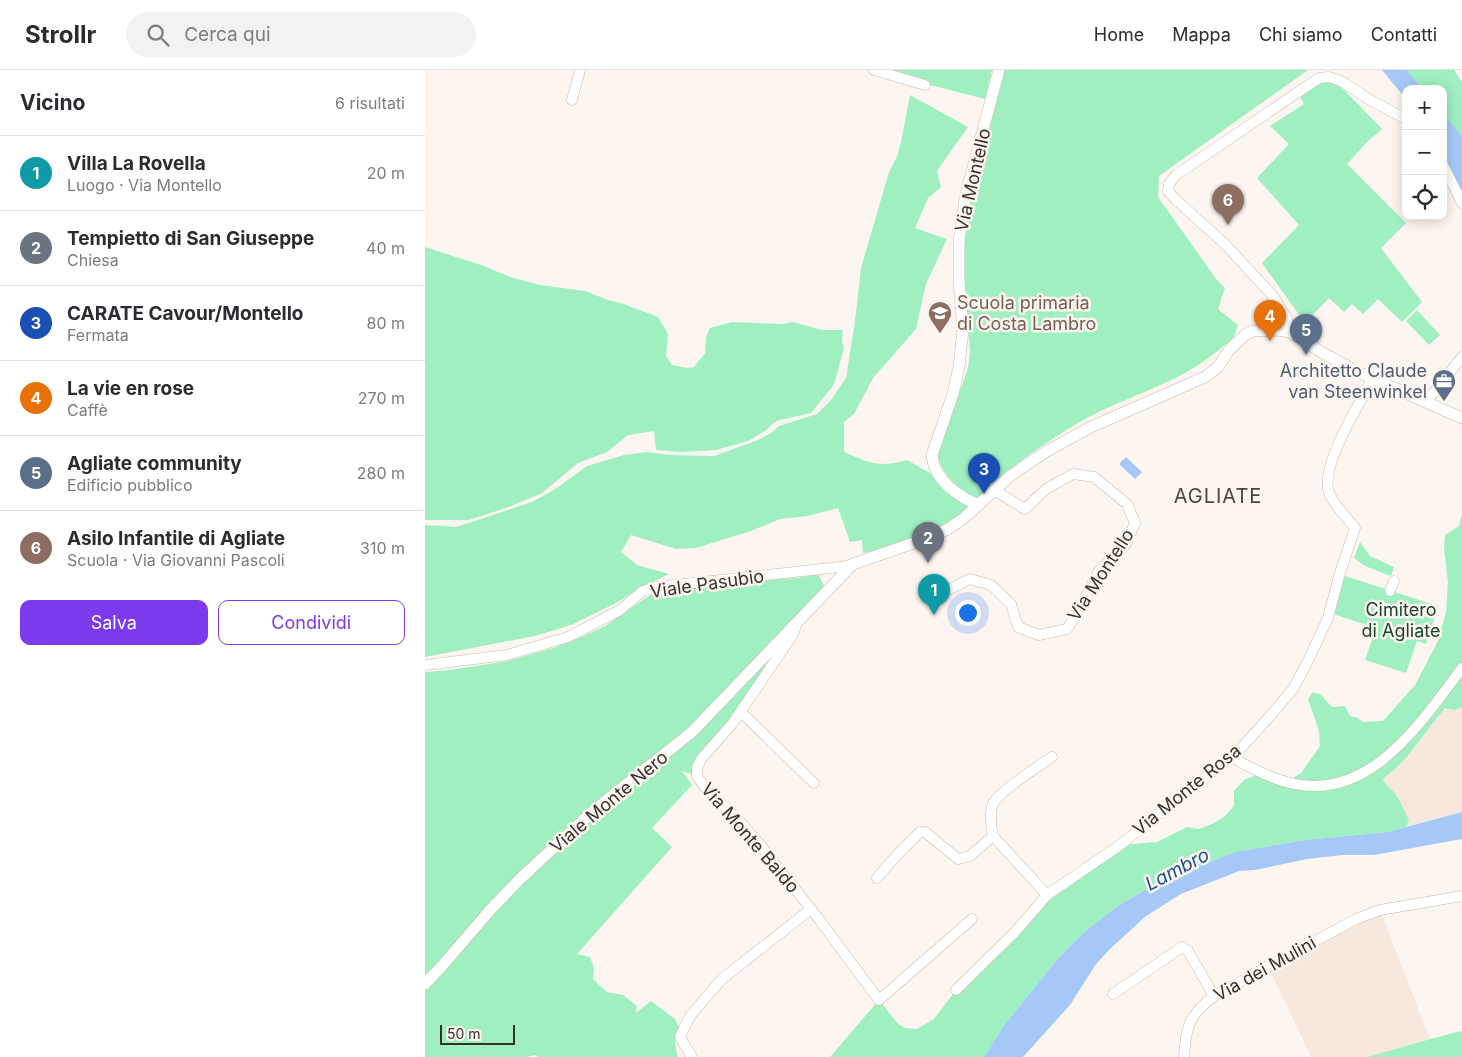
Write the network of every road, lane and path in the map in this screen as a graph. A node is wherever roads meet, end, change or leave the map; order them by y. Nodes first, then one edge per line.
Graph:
1 (580, 70) edge
2 (874, 70) edge
3 (999, 70) edge
4 (1328, 74) edge
5 (925, 85) dead end
6 (572, 100) dead end
7 (1402, 117) edge
8 (1447, 173) edge
9 (1462, 203) edge
10 (1289, 332) junction
11 (1462, 358) edge
12 (1373, 379) junction
13 (1425, 402) junction
14 (1462, 418) edge
15 (994, 490) junction
16 (979, 505) junction
17 (853, 564) junction
18 (1394, 580) dead end
19 (948, 590) dead end
20 (1391, 591) dead end
21 (797, 624) junction
22 (425, 665) edge
23 (1462, 668) edge
24 (741, 712) junction
25 (1052, 757) dead end
26 (1233, 757) junction
27 (814, 783) dead end
28 (993, 836) junction
29 (877, 878) dead end
30 (1047, 895) junction
31 (1462, 896) edge
32 (811, 909) junction
33 (972, 919) dead end
34 (425, 984) edge
35 (956, 990) dead end
36 (1113, 994) dead end
37 (1213, 996) junction
38 (692, 1057) edge
39 (1185, 1057) edge

1 - 6 street
2 - 5 street
3 - 16 street, Via Montello
4 - 7 street
4 - 10 street
8 - 9 street
10 - 12 street
10 - 15 street
11 - 13 street
12 - 13 street
12 - 26 street, Via Monte Rosa
13 - 14 street
15 - 16 street
15 - 19 street, Via Montello
16 - 17 street
17 - 21 street, Viale Monte Nero
17 - 22 street, Viale Pasubio
18 - 20 street
21 - 24 street, Via Monte Baldo
21 - 34 street, Viale Monte Nero
23 - 26 street
24 - 27 street
24 - 32 street, Via Monte Baldo
25 - 28 street
26 - 30 street, Via Monte Rosa
28 - 29 street
28 - 30 street
30 - 35 street, Via Monte Rosa
31 - 37 street, Via dei Mulini
32 - 33 street, Via Monte Baldo
32 - 38 street
36 - 37 street
37 - 39 street, Via dei Mulini

